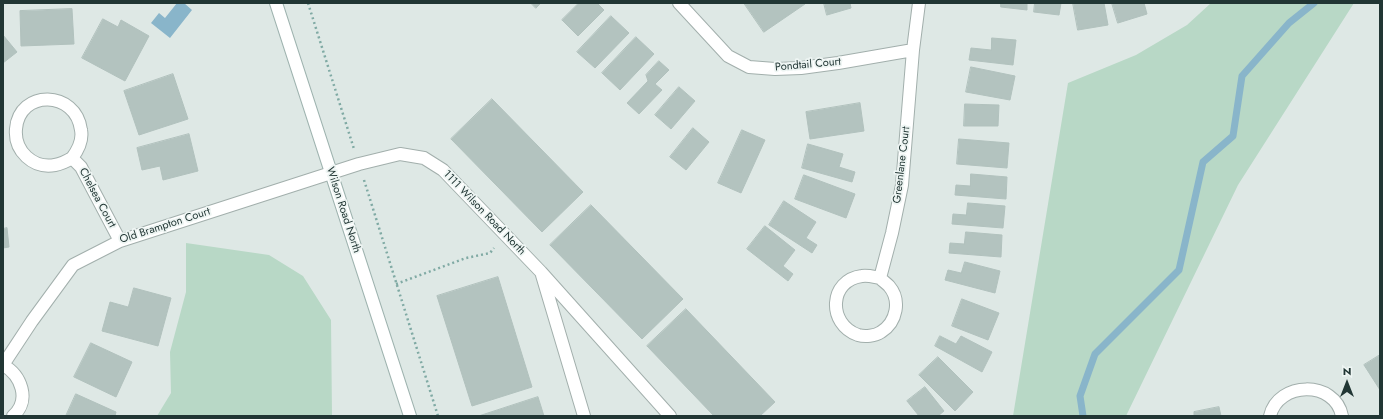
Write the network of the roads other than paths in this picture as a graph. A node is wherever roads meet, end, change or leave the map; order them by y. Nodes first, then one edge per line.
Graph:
1 (276, 3) edge
2 (679, 3) edge
3 (919, 3) edge
4 (913, 50) junction
5 (72, 158) junction
6 (331, 173) junction
7 (120, 241) junction
8 (541, 272) junction
9 (880, 278) junction
10 (3, 365) edge
11 (13, 416) edge
12 (410, 416) edge
13 (584, 416) edge
14 (670, 416) edge
15 (1270, 416) edge
16 (1342, 416) edge

1 - 6 street, Wilson Road North
2 - 4 street, Pondtail Court
3 - 4 street, Greenlane Court
4 - 9 street, Greenlane Court
5 - 5 street, Chelsea Court
5 - 7 street, Chelsea Court
6 - 7 street, Old Brampton Court
6 - 8 street, 1111 Wilson Road North
6 - 12 street, Wilson Road North
7 - 10 street, Old Brampton Court
8 - 13 street, 1111 Wilson Road North
8 - 14 street, 1111 Wilson Road North
9 - 9 street
10 - 11 street, Old Brampton Court
15 - 16 street

